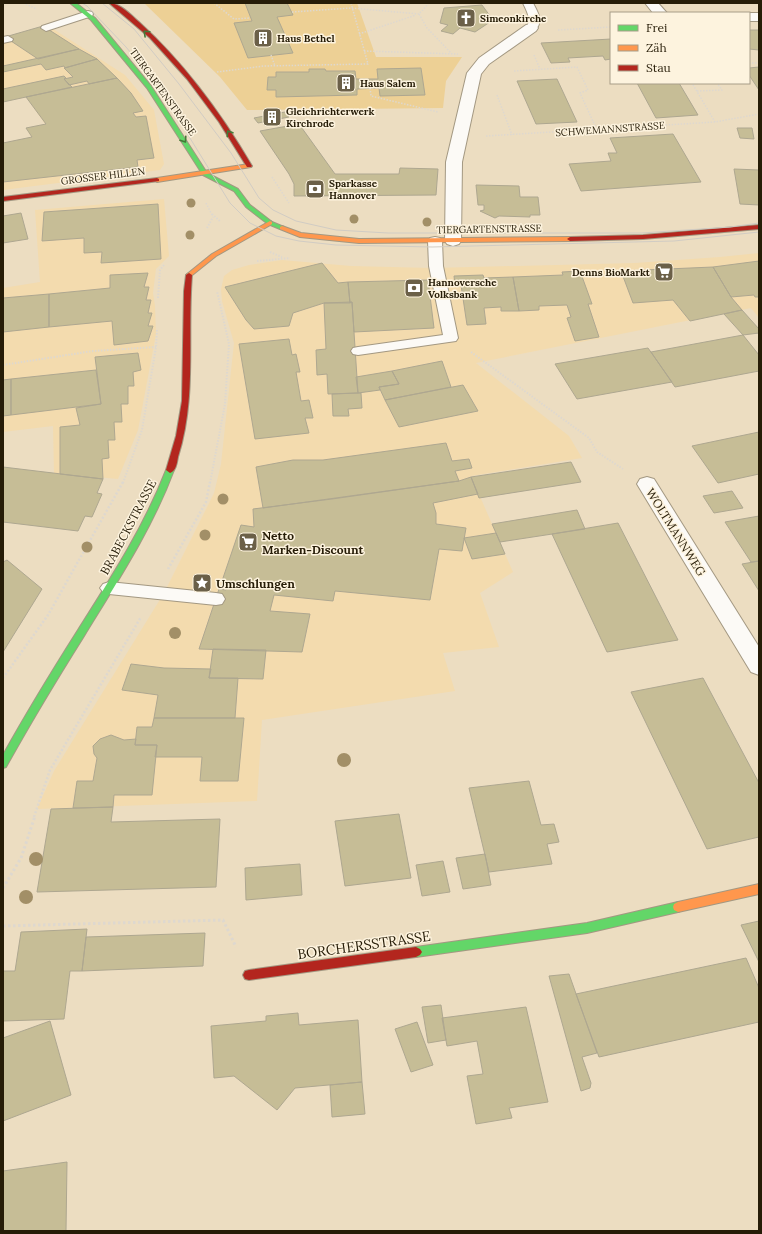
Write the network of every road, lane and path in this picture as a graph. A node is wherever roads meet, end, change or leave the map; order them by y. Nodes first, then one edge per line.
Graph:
1 (73, 3) edge
2 (112, 3) edge
3 (214, 3) edge
4 (351, 3) edge
5 (429, 3) edge
6 (528, 3) edge
7 (651, 3) edge
8 (351, 8) junction
9 (292, 12) dead end
10 (659, 12) edge
11 (88, 14) junction
12 (419, 14) junction
13 (250, 18) dead end
14 (610, 27) edge
15 (46, 28) dead end
16 (531, 28) junction
17 (359, 34) junction
18 (364, 51) junction
19 (452, 54) junction
20 (271, 55) dead end
21 (484, 61) junction
22 (275, 66) junction
23 (510, 71) dead end
24 (213, 73) dead end
25 (693, 84) edge
26 (718, 84) edge
27 (370, 88) dead end
28 (496, 91) dead end
29 (697, 92) junction
30 (759, 114) edge
31 (463, 116) junction
32 (715, 122) junction
33 (596, 130) junction
34 (460, 134) junction
35 (512, 135) junction
36 (249, 166) junction
37 (268, 171) dead end
38 (205, 174) junction
39 (236, 190) junction
40 (3, 199) edge
41 (293, 206) dead end
42 (270, 223) junction
43 (759, 227) edge
44 (435, 241) junction
45 (453, 241) junction
46 (157, 326) dead end
47 (451, 338) junction
48 (156, 347) junction
49 (358, 351) dead end
50 (3, 365) edge
51 (647, 484) joint
52 (109, 588) junction
53 (216, 599) dead end
54 (759, 666) edge
55 (3, 678) edge
56 (3, 764) edge
57 (759, 889) edge
58 (3, 926) edge
59 (249, 975) joint

1 - 11 main road, TIERGARTENSTRASSE
36 -> 2 main road, TIERGARTENSTRASSE
3 - 13 path
4 - 8 path
5 - 12 path
6 - 16 lane
7 - 10 street
8 - 9 path
8 - 12 path
8 - 17 path
11 - 15 lane
11 -> 38 main road, TIERGARTENSTRASSE
12 - 17 path
12 - 19 path
14 - 16 path
16 - 21 street
17 - 18 path
18 - 19 path
18 - 22 path
19 - 21 path
20 - 22 path
21 - 31 street
22 - 24 path
23 - 33 path
25 - 29 path
26 - 29 path
27 - 31 path
28 - 35 path
29 - 32 path
30 - 32 path, SCHWEMANNSTRASSE
31 - 34 street
32 - 33 path, SCHWEMANNSTRASSE
33 - 35 path, SCHWEMANNSTRASSE
34 - 35 path, SCHWEMANNSTRASSE
34 - 45 street
36 - 38 main road, GROSSER HILLEN
36 - 39 main road
37 - 41 path
38 - 39 main road, TIERGARTENSTRASSE
38 - 40 main road, GROSSER HILLEN
39 - 42 main road, TIERGARTENSTRASSE
42 - 44 main road, TIERGARTENSTRASSE
42 - 52 main road, BRABECKSTRASSE
43 - 45 main road, TIERGARTENSTRASSE
44 - 45 main road, TIERGARTENSTRASSE
44 - 47 lane
46 - 48 path
47 - 49 lane
47 - 51 path, WOLTMANNWEG
48 - 50 path
48 - 55 path
51 - 54 street, WOLTMANNWEG
52 - 53 lane
52 - 56 main road, BRABECKSTRASSE
57 - 59 main road, BORCHERSSTRASSE
58 - 59 path

